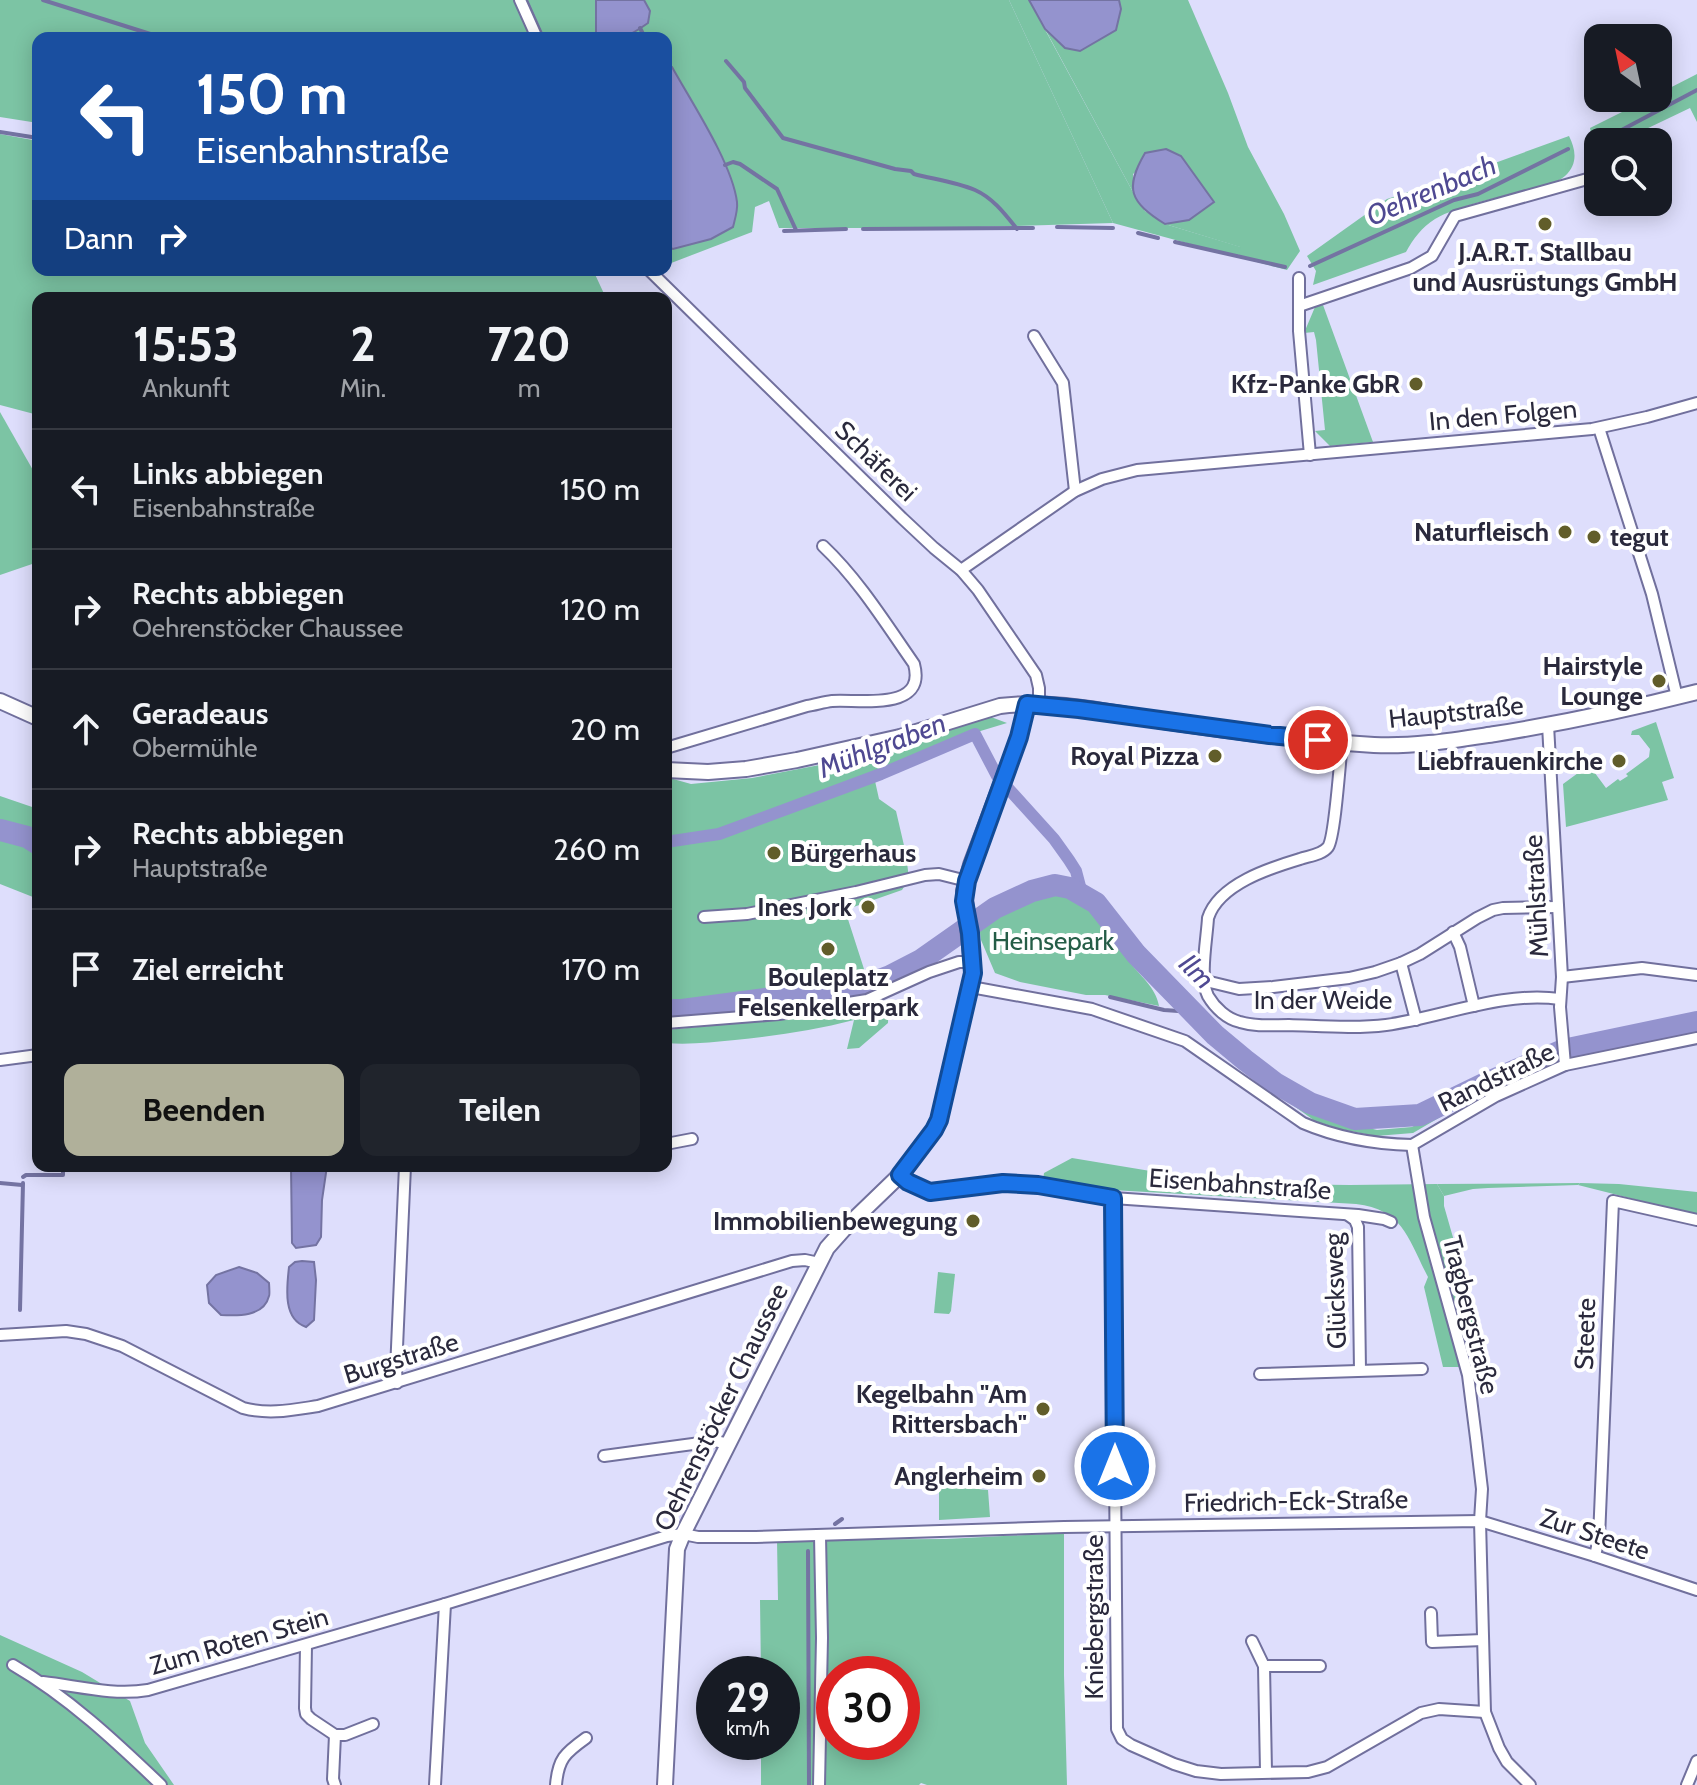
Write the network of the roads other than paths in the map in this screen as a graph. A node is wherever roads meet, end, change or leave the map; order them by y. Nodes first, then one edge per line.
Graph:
1 (520, 0) edge
2 (534, 32) edge
3 (1584, 180) edge
4 (655, 276) edge
5 (1299, 278) dead end
6 (671, 292) edge
7 (672, 292) edge
8 (1299, 306) junction
9 (1034, 336) dead end
10 (1697, 403) edge
11 (1599, 428) junction
12 (1310, 455) junction
13 (1075, 491) junction
14 (823, 546) dead end
15 (961, 570) junction
16 (1697, 692) edge
17 (1677, 697) junction
18 (0, 701) edge
19 (1033, 704) junction
20 (32, 715) edge
21 (1548, 725) junction
22 (1342, 742) junction
23 (672, 746) edge
24 (672, 771) edge
25 (967, 881) junction
26 (1558, 907) junction
27 (704, 917) dead end
28 (1453, 932) junction
29 (973, 962) junction
30 (1401, 963) junction
31 (1697, 975) edge
32 (1562, 977) junction
33 (1204, 978) junction
34 (971, 987) junction
35 (1560, 999) junction
36 (1474, 1006) junction
37 (1416, 1020) junction
38 (672, 1023) edge
39 (1697, 1038) edge
40 (32, 1056) edge
41 (0, 1060) edge
42 (1565, 1062) junction
43 (692, 1139) dead end
44 (672, 1143) edge
45 (1412, 1145) junction
46 (405, 1172) edge
47 (900, 1175) junction
48 (1113, 1198) junction
49 (1346, 1214) junction
50 (1697, 1220) edge
51 (1391, 1222) dead end
52 (819, 1263) junction
53 (0, 1335) edge
54 (1422, 1369) dead end
55 (1360, 1370) junction
56 (1260, 1374) dead end
57 (397, 1383) junction
58 (729, 1444) junction
59 (604, 1456) dead end
60 (1480, 1521) junction
61 (1116, 1526) junction
62 (683, 1534) junction
63 (820, 1536) junction
64 (1595, 1556) junction
65 (1697, 1590) edge
66 (445, 1604) junction
67 (1431, 1613) dead end
68 (1483, 1640) junction
69 (1252, 1641) dead end
70 (306, 1645) junction
71 (13, 1665) dead end
72 (1264, 1666) junction
73 (1320, 1666) dead end
74 (43, 1682) junction
75 (1485, 1712) junction
76 (373, 1724) dead end
77 (335, 1735) junction
78 (586, 1738) dead end
79 (1697, 1761) edge
80 (1266, 1772) junction
81 (161, 1785) edge
82 (335, 1785) edge
83 (435, 1785) edge
84 (556, 1785) edge
85 (665, 1785) edge
86 (819, 1785) edge
87 (1530, 1785) edge
88 (1687, 1785) edge

1 - 2 street
3 - 8 street
4 - 6 street, Schäferei
5 - 8 street
7 - 15 street, Schäferei
8 - 12 street
9 - 13 street
10 - 11 street, In den Folgen
11 - 12 street, In den Folgen
11 - 17 street
12 - 13 street, In den Folgen
13 - 15 street, In den Folgen
14 - 23 street
15 - 19 street, Schäferei
16 - 17 street, Hauptstraße
17 - 21 street, Hauptstraße
18 - 20 street
19 - 22 street, Hauptstraße
19 - 24 street, Hauptstraße
19 - 25 street, Oehrenstöcker Chaussee
21 - 22 street, Hauptstraße
21 - 26 street, Mühlstraße
22 - 33 street
25 - 27 street
25 - 29 street, Oehrenstöcker Chaussee
26 - 28 street
26 - 32 street, Mühlstraße
28 - 30 street
28 - 36 street
29 - 34 street, Oehrenstöcker Chaussee
29 - 38 street
30 - 33 street
30 - 37 street
31 - 32 street
32 - 35 street, Mühlstraße
33 - 37 street, In der Weide
34 - 45 street
34 - 47 street, Oehrenstöcker Chaussee
35 - 36 street, In der Weide
35 - 42 street, Mühlstraße
36 - 37 street, In der Weide
39 - 42 street, Randstraße
40 - 41 street
42 - 45 street, Randstraße
43 - 44 street
45 - 60 street, Tragbergstraße
46 - 57 street
47 - 48 street, Eisenbahnstraße
47 - 52 street, Oehrenstöcker Chaussee
48 - 49 street, Eisenbahnstraße
48 - 61 street, Kniebergstraße
49 - 51 street, Eisenbahnstraße
49 - 55 street, Glücksweg
50 - 64 street, Steete
52 - 57 street, Burgstraße
52 - 58 street, Oehrenstöcker Chaussee
53 - 57 street, Burgstraße
54 - 55 street, Glücksweg
55 - 56 street, Glücksweg
58 - 59 street
58 - 62 street, Oehrenstöcker Chaussee
60 - 61 street, Friedrich-Eck-Straße
60 - 64 street, Zur Steete
60 - 68 street, Tragbergstraße
61 - 63 street, Friedrich-Eck-Straße
61 - 80 street, Kniebergstraße
62 - 63 street, Friedrich-Eck-Straße
62 - 66 street, Zum Roten Stein
62 - 85 street, Oehrenstöcker Chaussee
63 - 86 street
64 - 65 street, Zur Steete
66 - 70 street, Zum Roten Stein
66 - 83 street
67 - 68 street
68 - 75 street, Tragbergstraße
69 - 72 street
70 - 74 street, Zum Roten Stein
70 - 77 street
71 - 74 street, Zum Roten Stein
72 - 73 street
72 - 80 street
74 - 81 street, Zum Roten Stein
75 - 80 street, Kniebergstraße
75 - 87 street, Tragbergstraße
76 - 77 street
77 - 82 street
78 - 84 street
79 - 88 street

